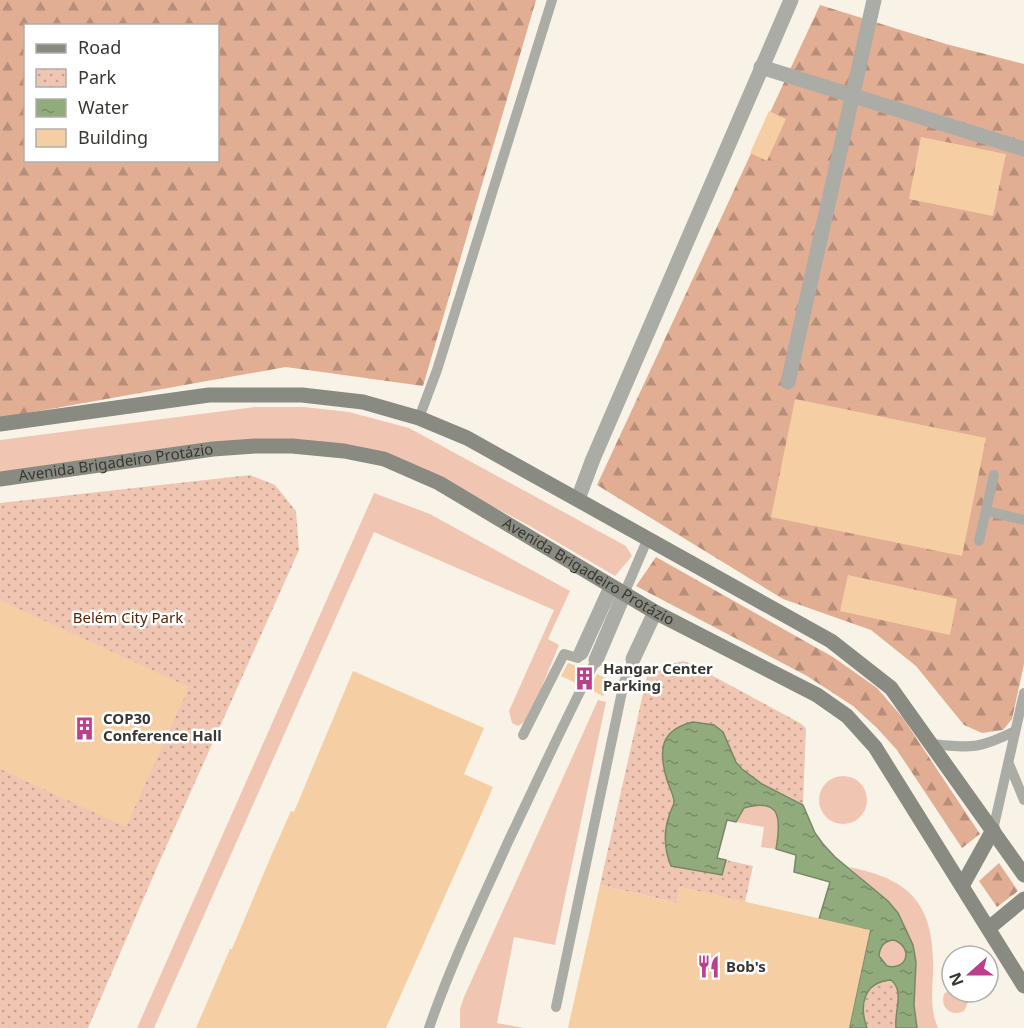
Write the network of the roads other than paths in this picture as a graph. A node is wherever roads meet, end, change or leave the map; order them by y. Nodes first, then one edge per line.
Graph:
1 (552, 0) edge
2 (791, 0) edge
3 (874, 0) edge
4 (761, 67) junction
5 (852, 96) junction
6 (1024, 149) edge
7 (788, 382) dead end
8 (419, 418) junction
9 (0, 424) edge
10 (994, 475) dead end
11 (0, 479) edge
12 (578, 499) junction
13 (987, 511) junction
14 (1024, 520) edge
15 (648, 538) junction
16 (980, 541) dead end
17 (618, 591) junction
18 (655, 612) junction
19 (581, 653) joint
20 (633, 659) joint
21 (596, 660) joint
22 (1024, 693) edge
23 (1015, 731) junction
24 (523, 735) dead end
25 (933, 744) junction
26 (1008, 764) junction
27 (1024, 800) edge
28 (993, 830) junction
29 (1024, 875) edge
30 (962, 886) junction
31 (1024, 899) edge
32 (989, 928) junction
33 (1024, 986) edge
34 (556, 1007) dead end
35 (429, 1028) edge

1 - 8 lane
2 - 4 street
3 - 5 street
4 - 5 street
4 - 12 street
5 - 6 street
5 - 7 street
8 - 9 main road
8 - 12 main road
10 - 13 lane
11 - 17 main road, Avenida Brigadeiro Protázio
12 - 15 main road
13 - 14 lane
13 - 16 lane
15 - 17 lane
15 - 25 main road
17 - 18 main road, Avenida Brigadeiro Protázio
17 - 19 street
17 - 21 street
18 - 20 street
18 - 30 main road, Avenida Brigadeiro Protázio
19 - 24 lane
20 - 34 lane
21 - 35 lane
22 - 23 lane
23 - 25 lane
23 - 26 lane
25 - 28 main road
26 - 27 lane
26 - 28 lane
28 - 29 main road
28 - 30 main road
30 - 32 main road, Avenida Brigadeiro Protázio
31 - 32 main road
32 - 33 main road, Avenida Brigadeiro Protázio

